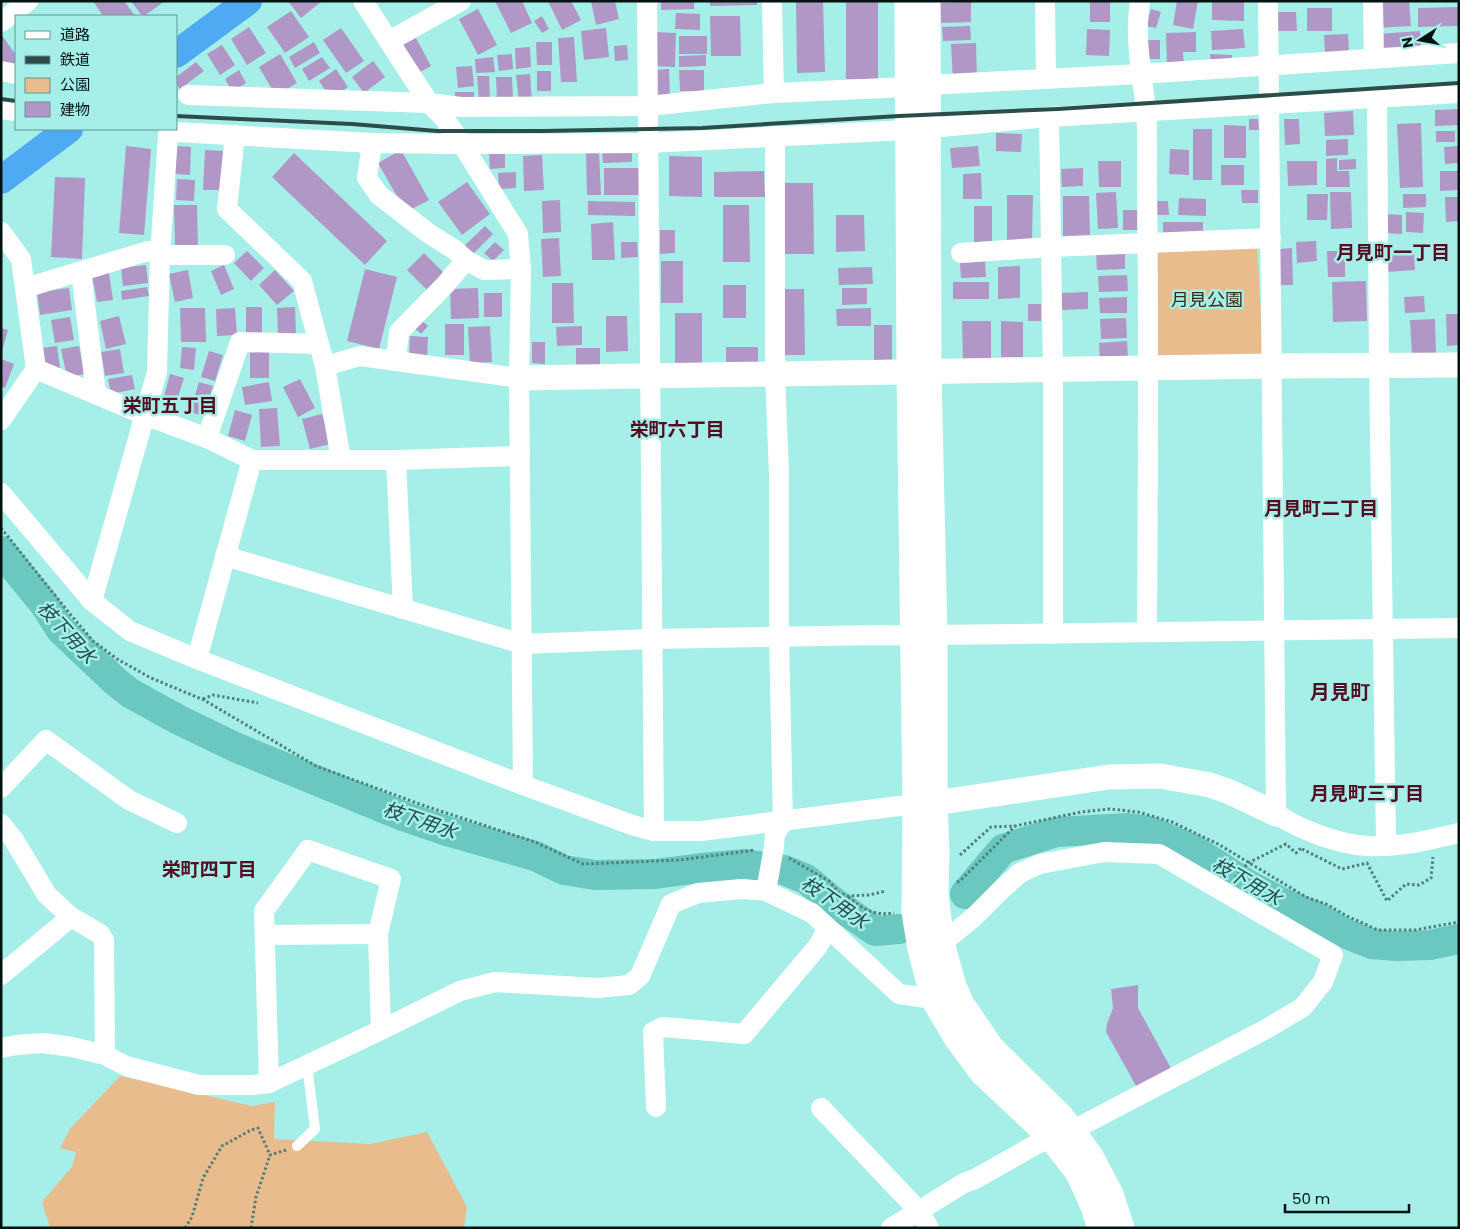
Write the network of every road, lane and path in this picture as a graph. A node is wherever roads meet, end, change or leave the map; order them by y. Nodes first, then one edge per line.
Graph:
1 (28, 1) edge
2 (248, 1) edge
3 (363, 1) edge
4 (461, 1) edge
5 (647, 1) edge
6 (772, 1) edge
7 (907, 1) edge
8 (928, 1) edge
9 (1045, 1) edge
10 (1140, 1) edge
11 (1268, 1) edge
12 (1373, 1) edge
13 (1, 22) edge
14 (389, 41) junction
15 (178, 53) edge
16 (1459, 53) edge
17 (1374, 59) junction
18 (1268, 65) junction
19 (1, 71) edge
20 (15, 74) edge
21 (1140, 74) junction
22 (1046, 78) junction
23 (918, 86) junction
24 (774, 93) junction
25 (1459, 93) edge
26 (188, 95) dead end
27 (1377, 97) junction
28 (430, 103) junction
29 (1270, 104) junction
30 (648, 106) junction
31 (1, 109) edge
32 (15, 111) edge
33 (1146, 111) junction
34 (1049, 117) junction
35 (918, 129) junction
36 (68, 130) edge
37 (235, 135) junction
38 (774, 136) junction
39 (372, 143) junction
40 (648, 143) junction
41 (462, 144) junction
42 (1, 180) edge
43 (1, 232) edge
44 (1271, 238) junction
45 (1148, 242) junction
46 (1051, 247) junction
47 (961, 253) dead end
48 (160, 255) junction
49 (225, 255) dead end
50 (466, 260) junction
51 (521, 269) junction
52 (81, 272) junction
53 (25, 288) junction
54 (319, 344) junction
55 (396, 360) junction
56 (1378, 365) junction
57 (1459, 365) edge
58 (325, 366) junction
59 (1272, 366) junction
60 (1149, 368) junction
61 (36, 369) junction
62 (1053, 370) junction
63 (919, 372) junction
64 (775, 373) junction
65 (650, 375) junction
66 (519, 378) junction
67 (96, 393) junction
68 (145, 415) junction
69 (1, 420) edge
70 (207, 438) junction
71 (520, 456) junction
72 (252, 460) junction
73 (341, 460) junction
74 (396, 460) junction
75 (1, 493) edge
76 (1, 528) edge
77 (225, 556) junction
78 (92, 601) junction
79 (403, 609) junction
80 (1459, 628) edge
81 (1383, 629) junction
82 (1275, 630) junction
83 (1147, 632) junction
84 (1053, 634) junction
85 (924, 636) junction
86 (779, 637) junction
87 (651, 638) junction
88 (522, 644) junction
89 (197, 659) junction
90 (523, 785) junction
91 (1, 788) edge
92 (925, 803) junction
93 (1276, 814) junction
94 (782, 822) junction
95 (177, 823) dead end
96 (1, 824) edge
97 (1015, 826) dead end
98 (654, 831) junction
99 (1459, 833) edge
100 (1432, 839) junction
101 (1306, 840) junction
102 (1386, 845) junction
103 (8, 846) edge
104 (774, 851) junction
105 (1248, 863) dead end
106 (951, 884) dead end
107 (767, 886) junction
108 (886, 891) dead end
109 (848, 896) junction
110 (897, 913) dead end
111 (71, 917) junction
112 (1459, 922) edge
113 (1365, 923) dead end
114 (828, 928) junction
115 (378, 934) junction
116 (265, 935) junction
117 (942, 943) junction
118 (1, 975) edge
119 (933, 1000) junction
120 (381, 1030) junction
121 (1, 1048) edge
122 (105, 1055) junction
123 (307, 1065) junction
124 (268, 1083) junction
125 (656, 1107) dead end
126 (821, 1108) dead end
127 (1062, 1134) junction
128 (297, 1146) joint
129 (270, 1155) junction
130 (924, 1219) edge
131 (185, 1228) edge
132 (251, 1228) edge
133 (891, 1228) edge
134 (1100, 1228) edge
135 (1122, 1228) edge

1 - 13 street
2 - 15 highway
3 - 14 street
4 - 14 street
5 - 30 street
6 - 24 street
7 - 23 street
8 - 23 street
9 - 22 street
10 - 21 street
11 - 18 street
12 - 17 street
14 - 28 street
16 - 17 street
17 - 18 street
18 - 21 street
18 - 29 street
19 - 20 street
21 - 22 street
21 - 33 street
22 - 23 street
23 - 24 street
23 - 35 street
24 - 30 street
25 - 27 street
26 - 28 street
27 - 29 street
27 - 56 street
28 - 30 street
28 - 41 street
29 - 33 street
29 - 44 street
30 - 40 street
31 - 32 street
33 - 34 street
33 - 45 street
34 - 35 street
34 - 46 street
35 - 38 street
35 - 63 street
36 - 42 highway
37 - 39 street
37 - 48 street
37 - 54 street
38 - 40 street
38 - 64 street
39 - 41 street
39 - 50 street
40 - 41 street
40 - 65 street
41 - 51 street
43 - 53 street
44 - 45 street
44 - 59 street
45 - 46 street
45 - 60 street
46 - 47 street
46 - 62 street
48 - 49 street
48 - 52 street
48 - 68 street
50 - 51 street
50 - 55 street
51 - 66 street
52 - 53 street
52 - 67 street
53 - 61 street
54 - 58 street
54 - 70 street
55 - 58 street
55 - 66 street
56 - 57 street
56 - 59 street
56 - 81 street
58 - 73 street
59 - 60 street
59 - 82 street
60 - 62 street
60 - 83 street
61 - 67 street
61 - 69 street
62 - 63 street
62 - 84 street
63 - 64 street
63 - 85 street
64 - 65 street
64 - 86 street
65 - 66 street
65 - 87 street
66 - 71 street
67 - 68 street
68 - 70 street
68 - 78 street
70 - 72 street
71 - 74 street
71 - 88 street
72 - 73 street
72 - 77 street
73 - 74 street
74 - 79 street
75 - 78 street
76 - 104 path
77 - 79 street
77 - 89 street
78 - 89 street
79 - 88 street
80 - 81 street
81 - 82 street
81 - 102 street
82 - 83 street
82 - 93 street
83 - 84 street
84 - 85 street
85 - 86 street
85 - 92 street
86 - 87 street
86 - 94 street
87 - 88 street
87 - 98 street
88 - 90 street
89 - 90 street
90 - 98 street
91 - 95 street
92 - 93 street
92 - 94 street
92 - 117 street
92 - 119 street
93 - 101 street
94 - 98 street
94 - 104 street
96 - 103 street
97 - 106 path
99 - 100 street
100 - 101 path
100 - 102 street
101 - 102 street
101 - 105 path
103 - 111 street
104 - 107 street
104 - 109 path
107 - 114 street
107 - 120 street
108 - 109 path
109 - 110 path
111 - 118 street
111 - 122 street
112 - 113 path
114 - 119 street
114 - 125 street
115 - 116 street
115 - 116 street
115 - 120 street
116 - 124 street
117 - 127 street
117 - 127 street
119 - 127 street
120 - 123 street
121 - 122 street
122 - 124 street
123 - 124 street
123 - 128 lane
126 - 130 street
127 - 130 street
127 - 134 street
127 - 135 street
128 - 129 path
129 - 131 path
129 - 132 path
130 - 133 street

